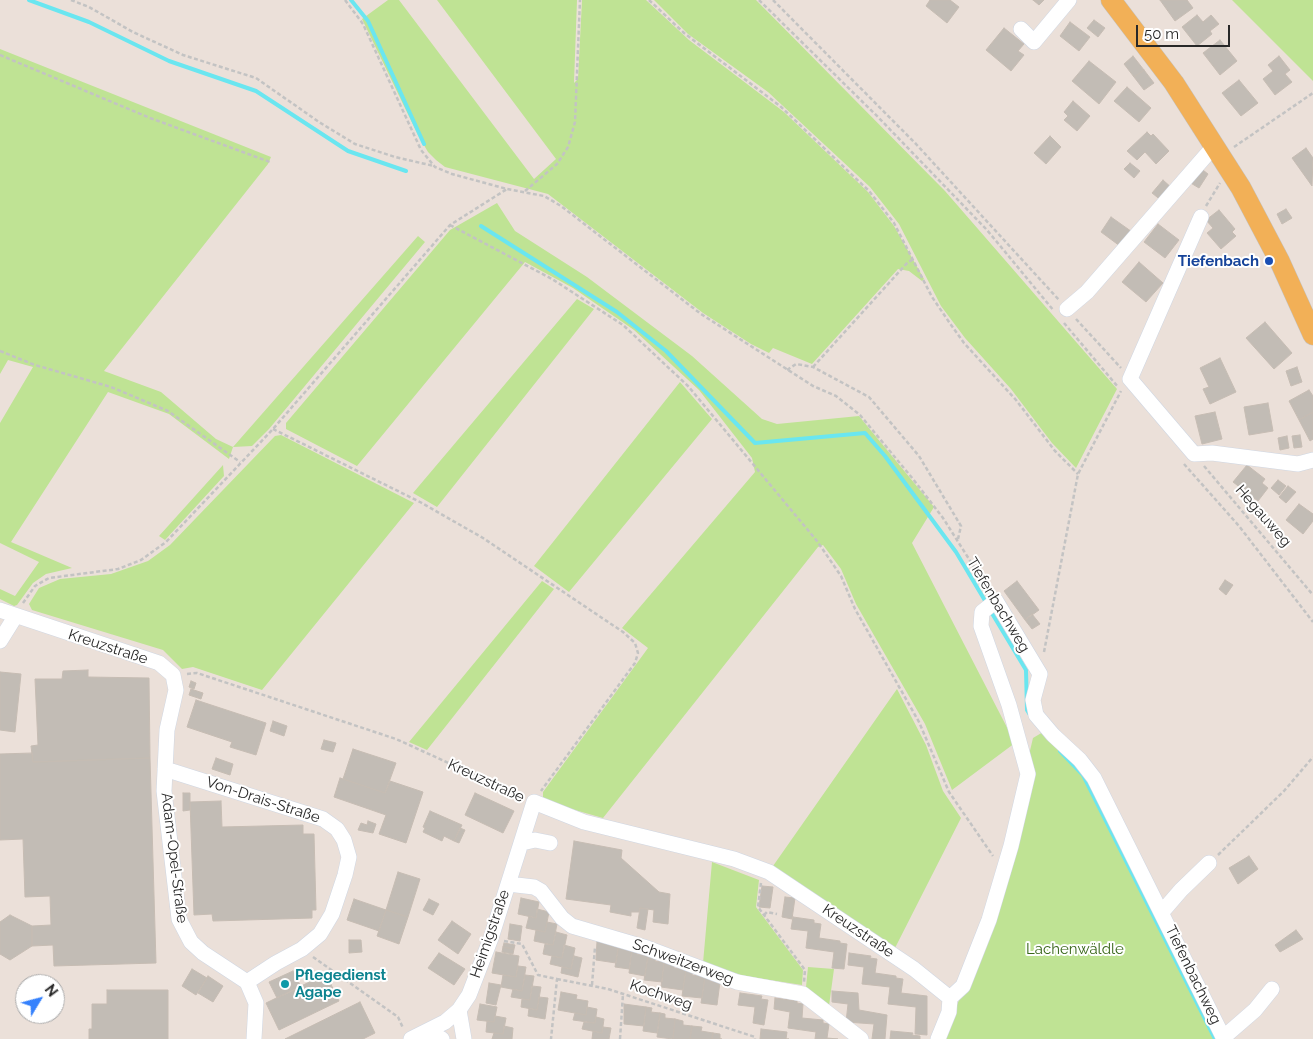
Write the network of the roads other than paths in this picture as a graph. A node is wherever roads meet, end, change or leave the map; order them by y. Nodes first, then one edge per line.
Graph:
1 (1069, 0) edge
2 (1111, 0) edge
3 (1021, 29) dead end
4 (1223, 158) junction
5 (1201, 216) road end
6 (1062, 315) road end
7 (1313, 336) edge
8 (1313, 460) edge
9 (0, 610) edge
10 (15, 617) junction
11 (0, 641) edge
12 (173, 675) joint
13 (165, 769) junction
14 (534, 802) joint
15 (522, 843) junction
16 (550, 843) dead end
17 (1209, 864) road end
18 (508, 884) junction
19 (1162, 912) junction
20 (247, 982) junction
21 (1272, 989) dead end
22 (950, 998) junction
23 (459, 1010) junction
24 (428, 1031) junction
25 (408, 1035) edge
26 (1224, 1038) edge
27 (254, 1039) edge
28 (442, 1039) edge
29 (464, 1039) edge
30 (861, 1039) edge
31 (938, 1039) edge

1 - 3 street
2 - 4 main road
4 - 6 street
4 - 7 main road
5 - 8 street
9 - 10 street, Kreuzstraße
10 - 11 street
10 - 12 street, Kreuzstraße
12 - 13 street, Adam-Opel-Straße
13 - 20 street, Adam-Opel-Straße
13 - 20 street, Von-Drais-Straße
14 - 15 street, Heimigstraße
14 - 22 street, Kreuzstraße
15 - 16 street
15 - 18 street, Heimigstraße
17 - 19 street, Tiefenbachweg
18 - 23 street, Heimigstraße
18 - 30 street, Schweitzerweg
19 - 22 street, Tiefenbachweg
19 - 26 street, Tiefenbachweg
20 - 27 street
21 - 26 street, Tiefenbachweg
22 - 31 street
23 - 24 street, Heimigstraße
23 - 29 street
24 - 25 street, Heimigstraße
24 - 28 street

